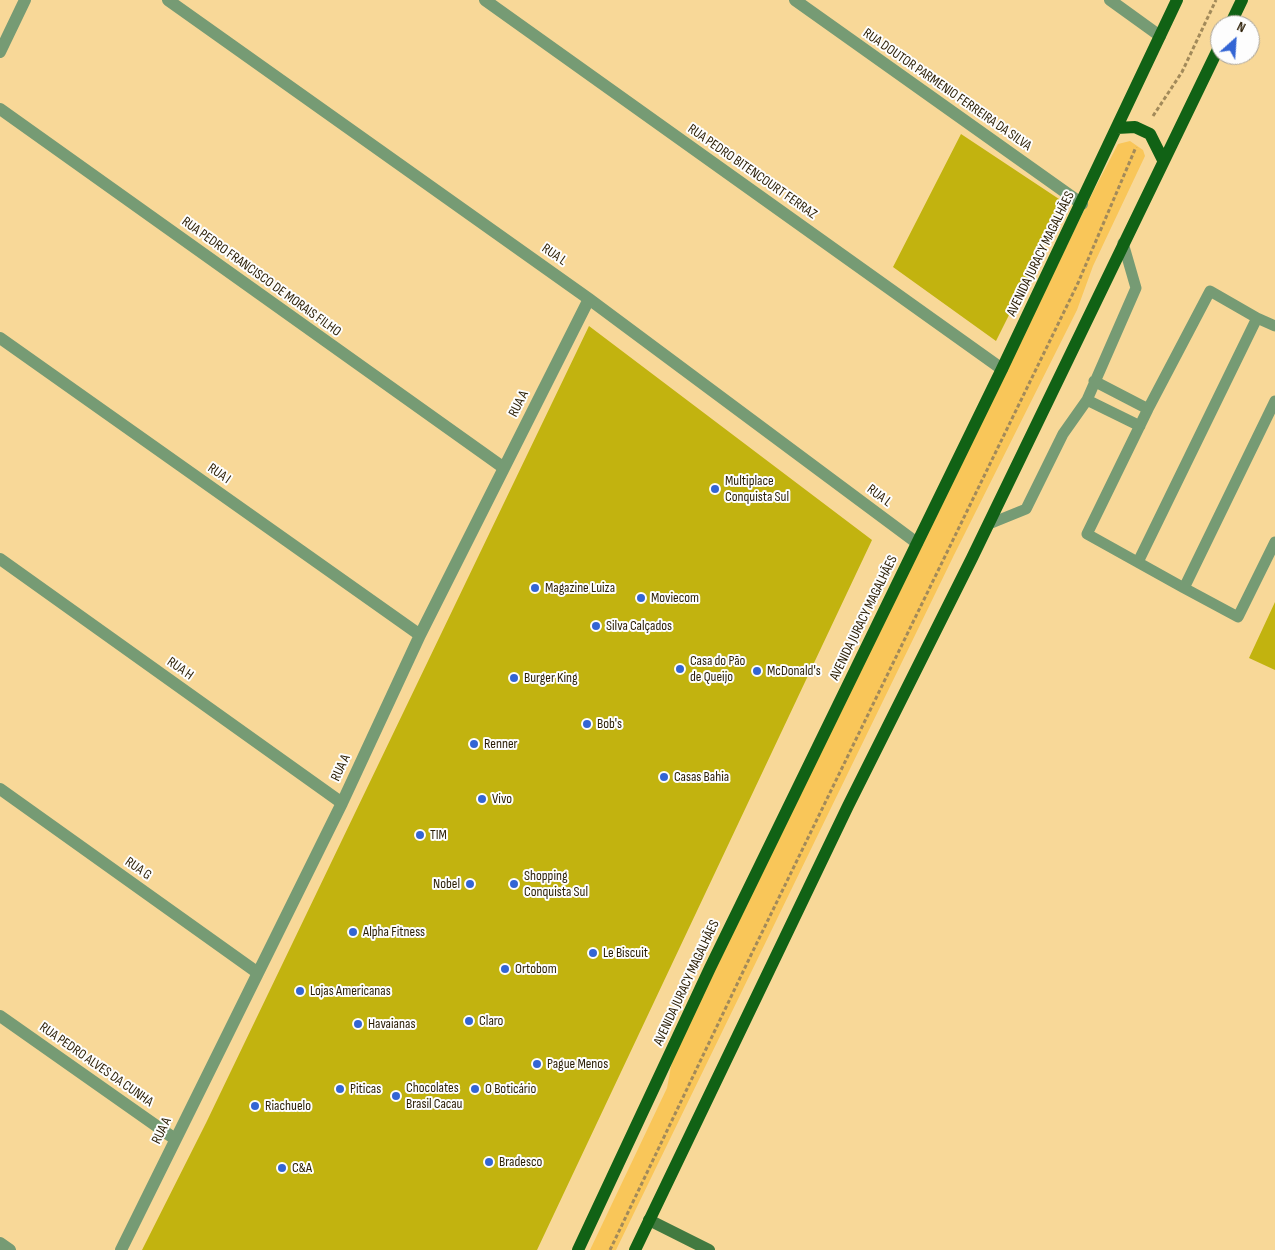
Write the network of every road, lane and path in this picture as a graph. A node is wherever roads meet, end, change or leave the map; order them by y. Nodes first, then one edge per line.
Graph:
1 (26, 0) edge
2 (168, 0) edge
3 (485, 0) edge
4 (795, 0) edge
5 (1110, 0) edge
6 (1177, 0) edge
7 (1216, 0) edge
8 (1242, 0) edge
9 (1235, 15) edge
10 (1160, 36) junction
11 (0, 52) edge
12 (1210, 65) edge
13 (0, 109) edge
14 (1117, 128) junction
15 (1144, 130) junction
16 (1163, 160) junction
17 (1082, 204) junction
18 (1123, 243) junction
19 (589, 299) junction
20 (1258, 318) junction
21 (1275, 326) edge
22 (0, 338) edge
23 (1002, 369) junction
24 (1094, 381) junction
25 (1087, 400) junction
26 (1275, 401) edge
27 (1148, 409) junction
28 (1140, 426) junction
29 (504, 468) junction
30 (989, 524) junction
31 (1275, 542) edge
32 (917, 543) junction
33 (0, 559) edge
34 (1138, 562) junction
35 (1184, 588) junction
36 (420, 635) junction
37 (0, 789) edge
38 (342, 803) junction
39 (258, 973) junction
40 (0, 1016) edge
41 (175, 1139) junction
42 (649, 1220) junction
43 (0, 1243) edge
44 (10, 1250) edge
45 (121, 1250) edge
46 (578, 1250) edge
47 (610, 1250) edge
48 (635, 1250) edge
49 (709, 1250) edge

1 - 11 street
2 - 19 street, RUA L
3 - 23 street, RUA PEDRO BITENCOURT FERRAZ
4 - 17 street, RUA DOUTOR PARMENIO FERREIRA DA SILVA
5 - 10 street
6 - 10 main road, AVENIDA JURACY MAGALHÃES
7 - 15 path
8 - 9 main road
10 - 14 main road, AVENIDA JURACY MAGALHÃES
12 - 16 main road
13 - 29 street, RUA PEDRO FRANCISCO DE MORAIS FILHO
14 - 15 main road
14 - 17 main road, AVENIDA JURACY MAGALHÃES
15 - 16 main road
15 - 47 path
16 - 18 main road
17 - 23 main road, AVENIDA JURACY MAGALHÃES
18 - 24 lane
18 - 30 main road
19 - 29 street, RUA A
19 - 32 street, RUA L
20 - 21 lane
20 - 27 lane
20 - 34 lane
22 - 36 street, RUA I
23 - 32 main road, AVENIDA JURACY MAGALHÃES
24 - 25 lane
24 - 27 lane
25 - 28 lane
25 - 30 lane
26 - 35 lane
27 - 28 lane
28 - 34 lane
29 - 36 street, RUA A
30 - 42 main road
31 - 35 lane
32 - 46 main road, AVENIDA JURACY MAGALHÃES
33 - 38 street, RUA H
34 - 35 lane
36 - 38 street, RUA A
37 - 39 street, RUA G
38 - 39 street, RUA A
39 - 41 street, RUA A
40 - 41 street, RUA PEDRO ALVES DA CUNHA
41 - 45 street, RUA A
42 - 48 main road
42 - 49 street
43 - 44 street

